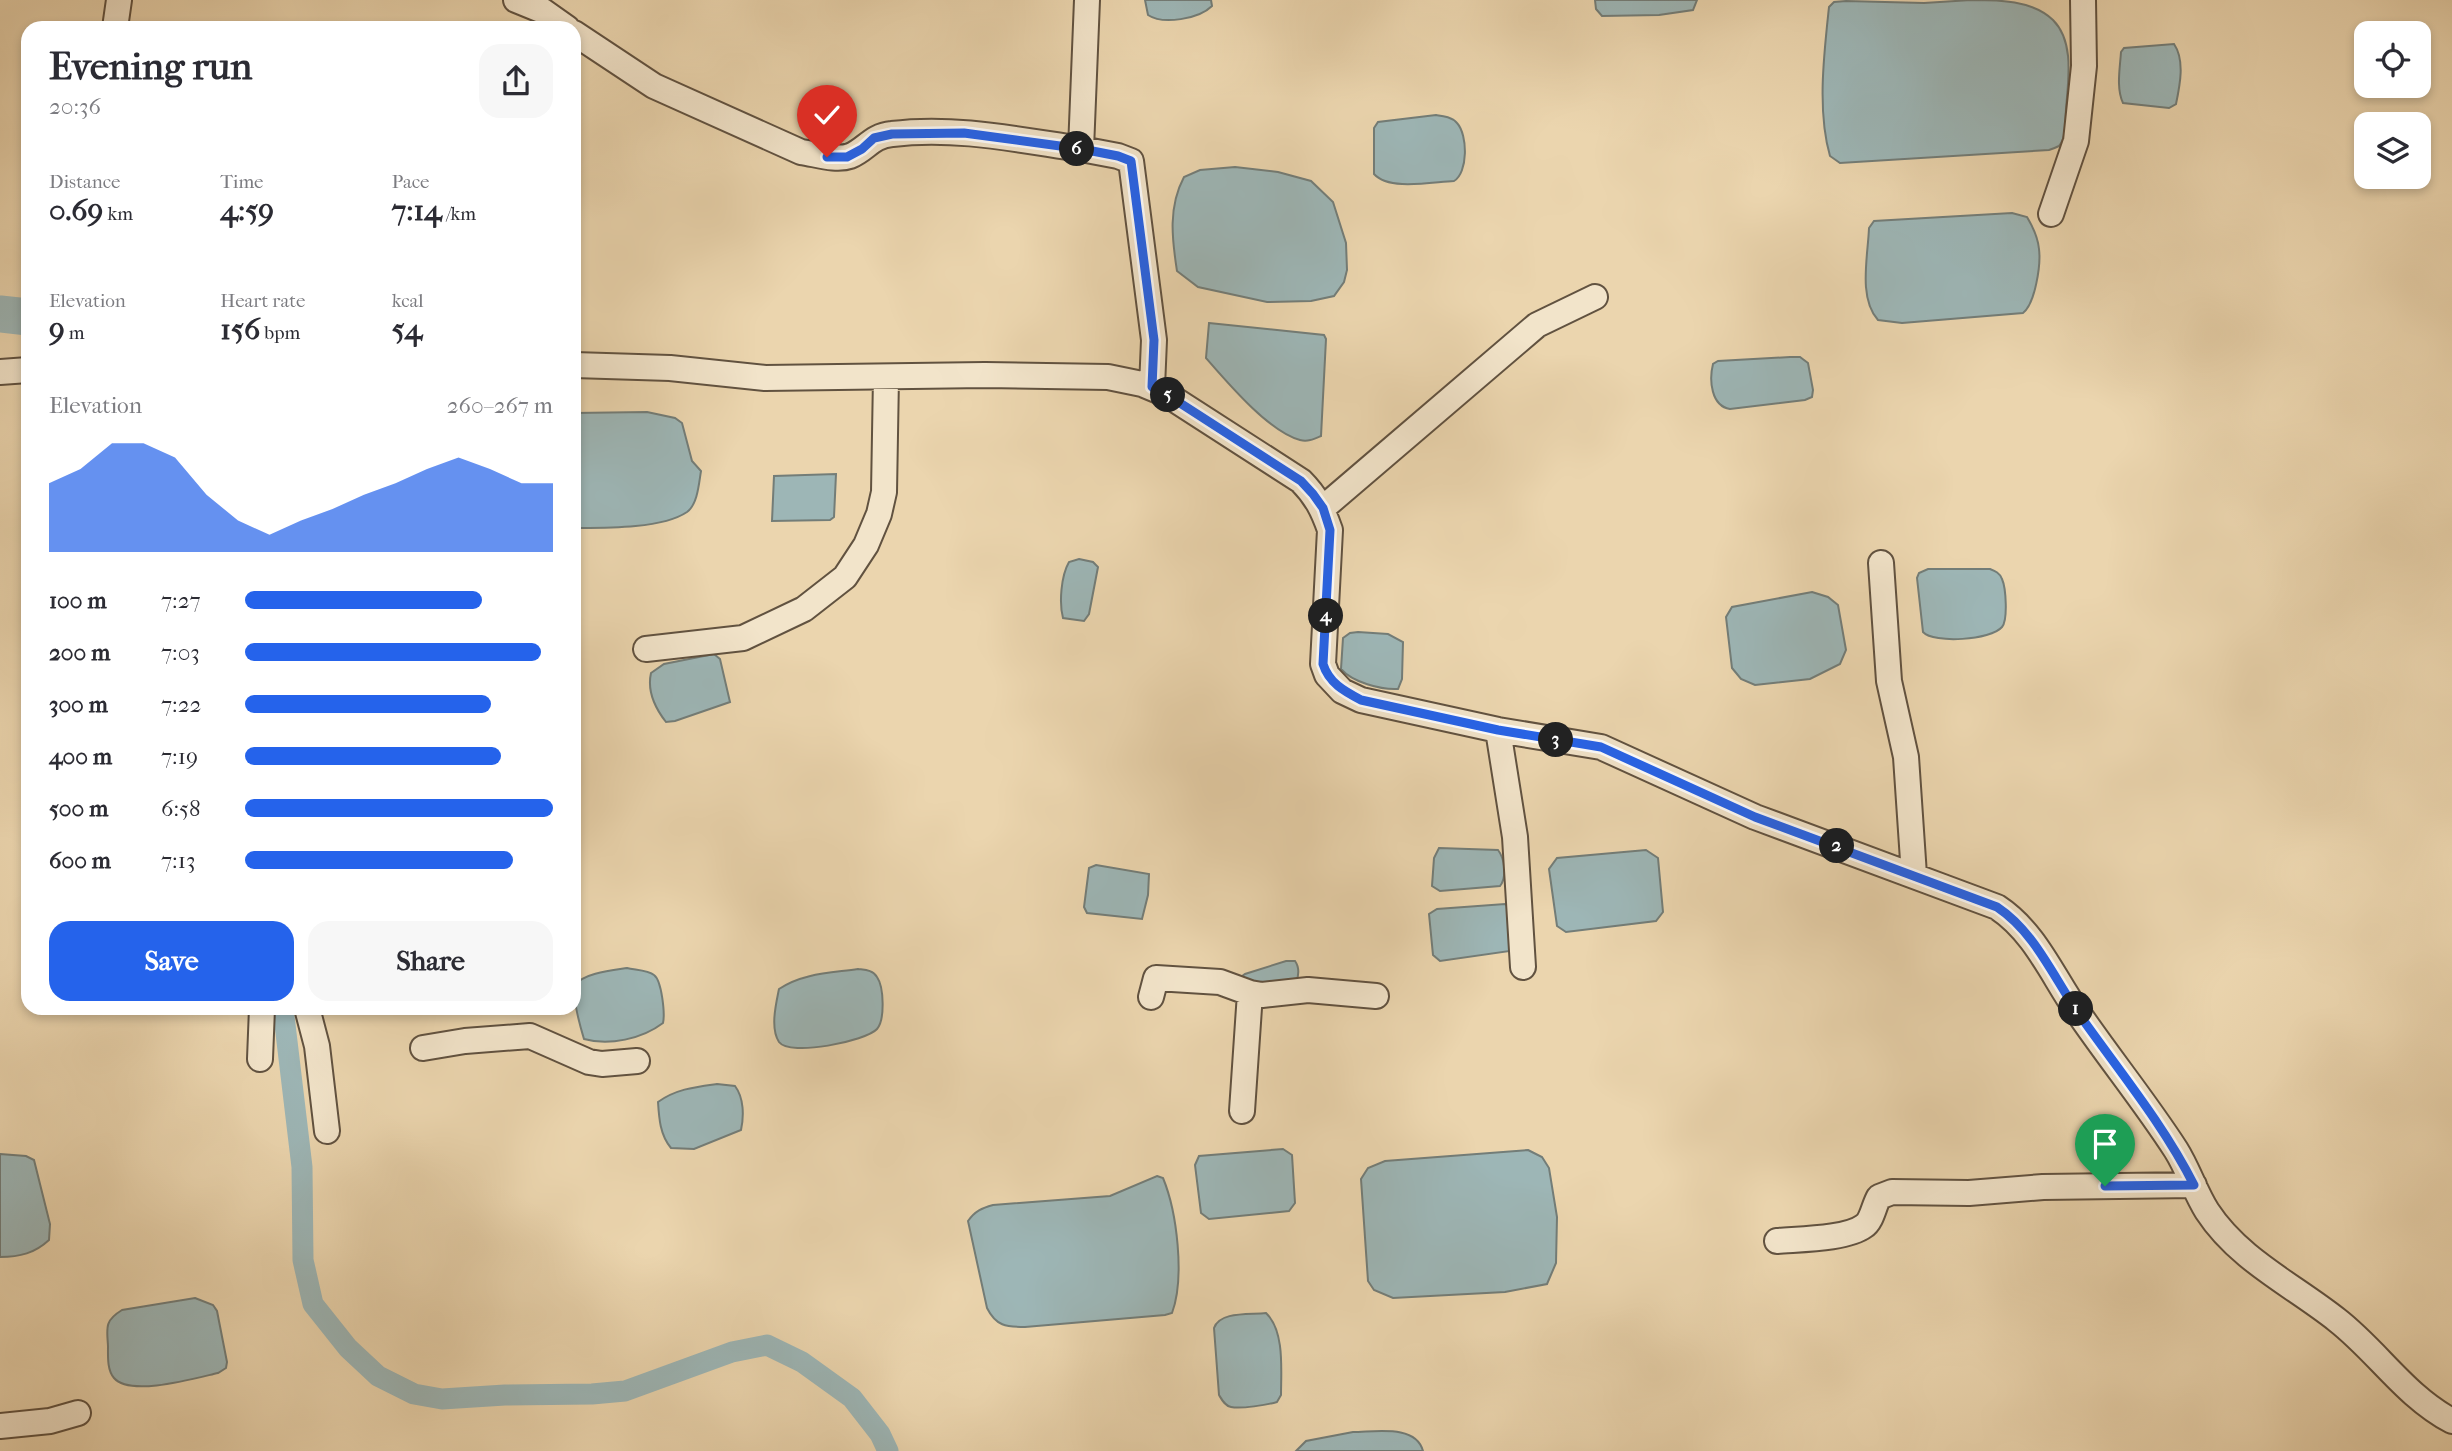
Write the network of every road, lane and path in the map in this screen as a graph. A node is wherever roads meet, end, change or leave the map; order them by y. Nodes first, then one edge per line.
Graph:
1 (119, 0) edge
2 (516, 0) edge
3 (1087, 0) edge
4 (2083, 0) edge
5 (116, 21) edge
6 (557, 21) edge
7 (581, 38) edge
8 (1082, 149) junction
9 (2051, 214) dead end
10 (1595, 297) dead end
11 (581, 365) edge
12 (21, 370) edge
13 (0, 372) edge
14 (886, 377) junction
15 (1152, 387) junction
16 (1323, 508) junction
17 (1881, 563) dead end
18 (646, 649) dead end
19 (1498, 730) junction
20 (1914, 875) junction
21 (1523, 967) dead end
22 (1250, 993) junction
23 (1376, 996) dead end
24 (1152, 997) dead end
25 (262, 1015) edge
26 (309, 1015) edge
27 (424, 1048) dead end
28 (260, 1059) dead end
29 (637, 1061) dead end
30 (1241, 1111) dead end
31 (327, 1131) dead end
32 (2194, 1185) junction
33 (1777, 1241) dead end
34 (78, 1413) dead end
35 (2452, 1421) edge
36 (0, 1426) edge

1 - 5 street
2 - 6 street
3 - 8 street
4 - 9 street
7 - 8 street
8 - 15 street
10 - 16 street
11 - 14 street
12 - 13 street
14 - 15 street
14 - 18 street
15 - 16 street
16 - 19 street
17 - 20 street
19 - 20 street
19 - 21 street
20 - 32 street
22 - 23 street
22 - 24 street
22 - 30 street
25 - 28 street
26 - 31 street
27 - 29 street
32 - 33 street
32 - 35 street
34 - 36 street

